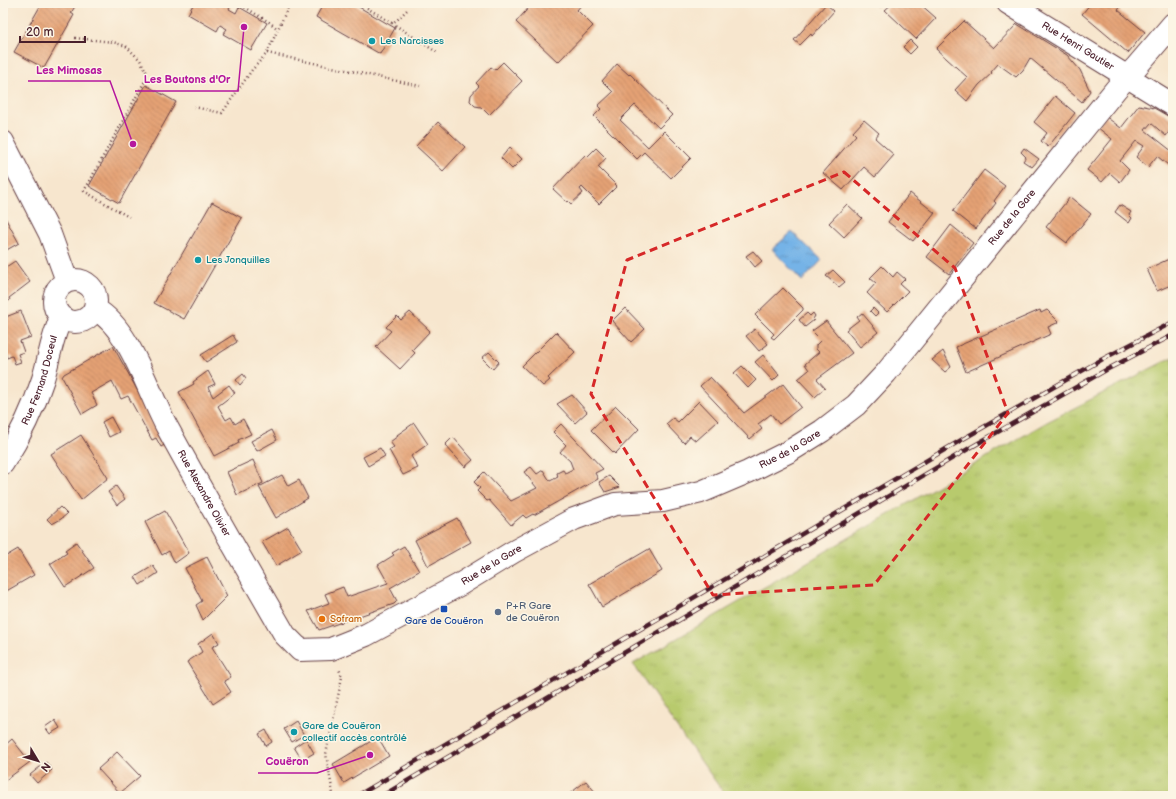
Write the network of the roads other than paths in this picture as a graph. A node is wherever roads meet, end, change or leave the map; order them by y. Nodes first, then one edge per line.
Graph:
1 (1008, 3) edge
2 (1173, 24) edge
3 (1127, 77) junction
4 (1173, 105) edge
5 (3, 142) edge
6 (67, 281) junction
7 (95, 309) junction
8 (61, 318) junction
9 (3, 463) edge
10 (331, 649) joint

1 - 3 street, Rue Henri Gautier
2 - 3 street, Rue de la Gare
3 - 4 street, Rue Henri Gautier
3 - 10 street, Rue de la Gare
5 - 6 street
6 - 7 street
6 - 8 street
7 - 8 street
7 - 10 street, Rue Alexandre Olivier
8 - 9 street, Rue Fernand Doceul

